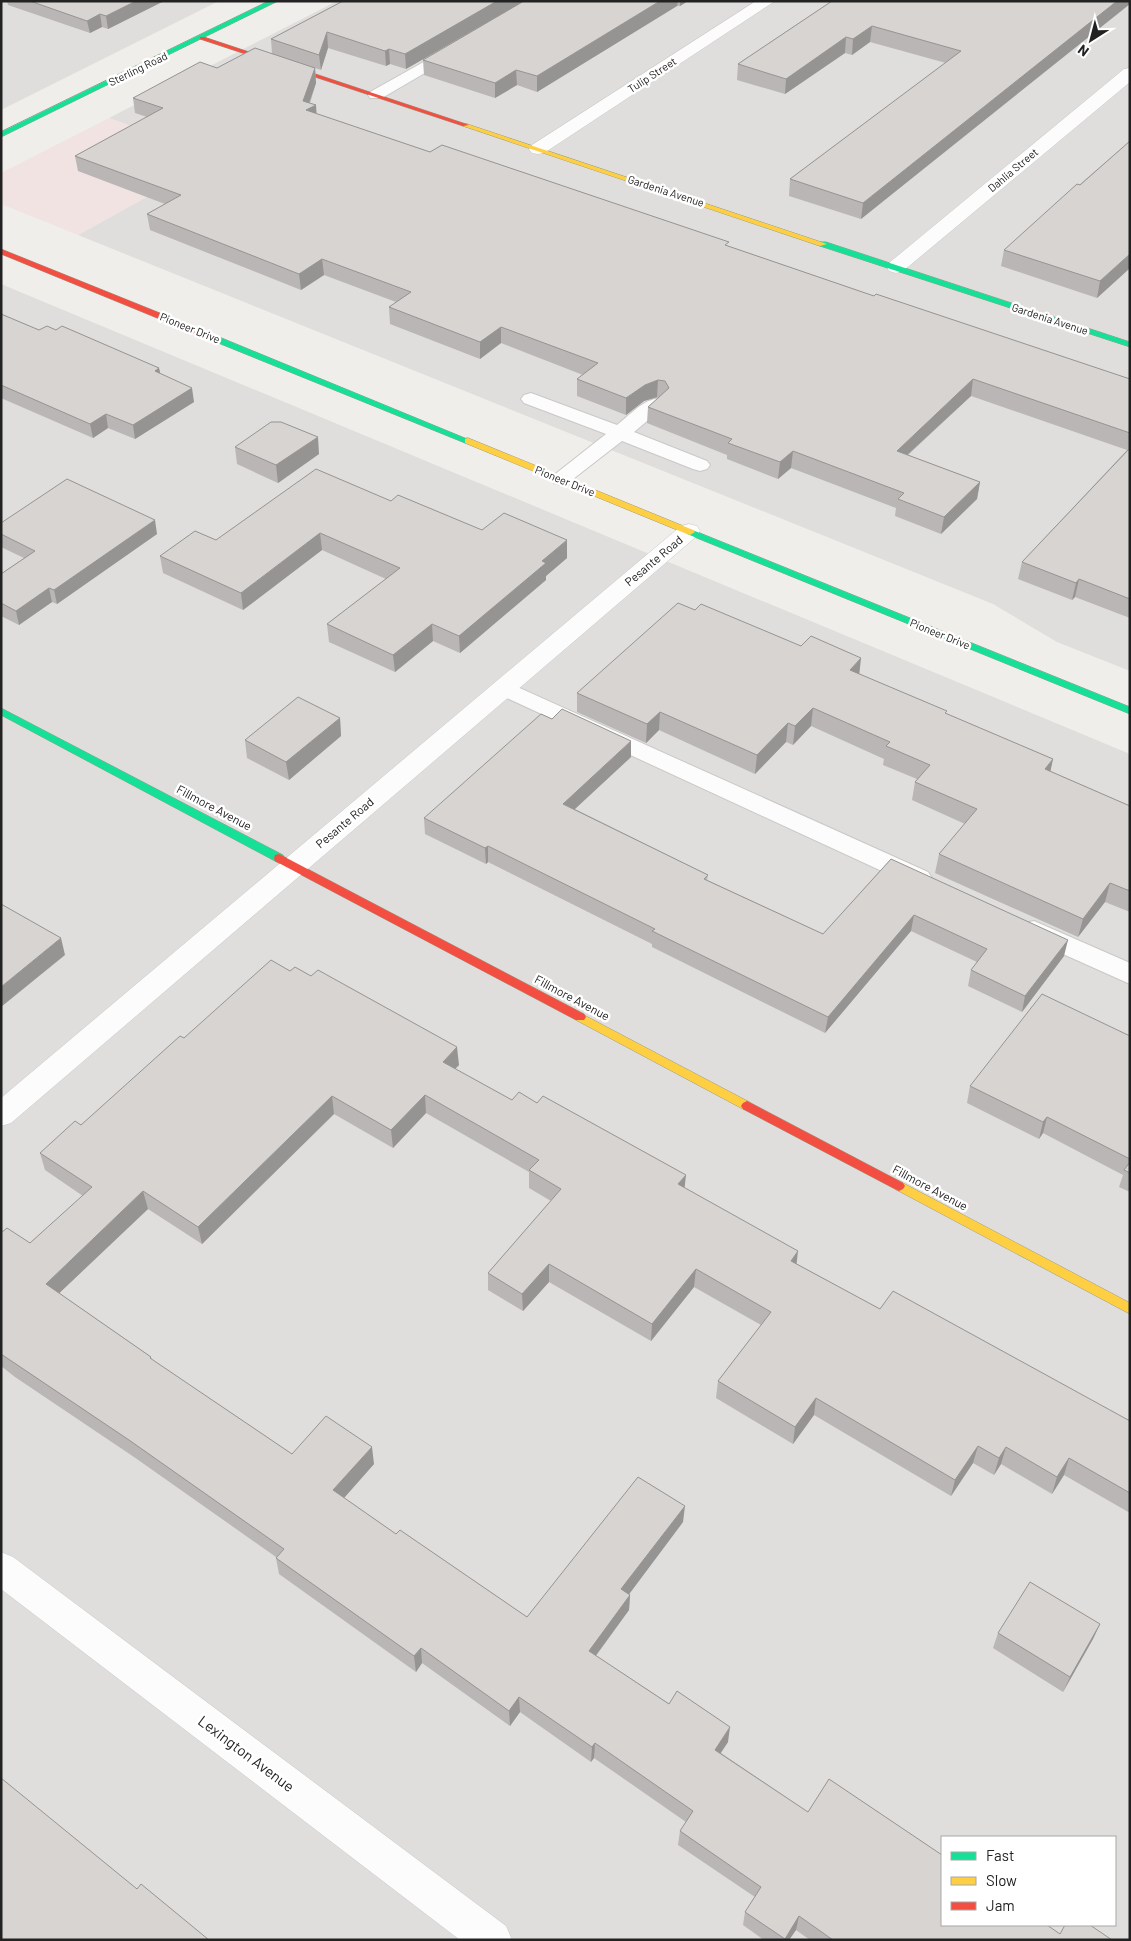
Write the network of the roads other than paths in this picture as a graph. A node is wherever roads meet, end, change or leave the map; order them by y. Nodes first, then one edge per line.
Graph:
1 (275, 1) edge
2 (766, 1) edge
3 (202, 38) junction
4 (471, 41) edge
5 (1130, 73) edge
6 (376, 95) junction
7 (1, 135) edge
8 (538, 148) junction
9 (1, 250) edge
10 (896, 267) junction
11 (1130, 345) edge
12 (531, 399) dead end
13 (657, 402) edge
14 (620, 433) junction
15 (700, 465) dead end
16 (561, 479) junction
17 (689, 531) junction
18 (504, 688) junction
19 (1, 711) edge
20 (1130, 711) edge
21 (294, 866) junction
22 (939, 887) edge
23 (1012, 920) edge
24 (1130, 974) edge
25 (1, 1115) edge
26 (1130, 1309) edge
27 (1, 1568) edge
28 (492, 1940) edge

1 - 3 street, Sterling Road
2 - 8 street, Tulip Street
3 - 6 street, Gardenia Avenue
3 - 7 street, Sterling Road
4 - 6 lane
5 - 10 street, Dahlia Street
6 - 8 street, Gardenia Avenue
8 - 10 street, Gardenia Avenue
9 - 16 street, Pioneer Drive
10 - 11 street, Gardenia Avenue
12 - 14 lane
13 - 14 lane
14 - 15 lane
14 - 16 lane
16 - 17 street, Pioneer Drive
17 - 18 street, Pesante Road
17 - 20 street, Pioneer Drive
18 - 21 street, Pesante Road
18 - 22 lane
19 - 21 street, Fillmore Avenue
21 - 25 street, Pesante Road
21 - 26 street, Fillmore Avenue
23 - 24 lane
27 - 28 street, Lexington Avenue

